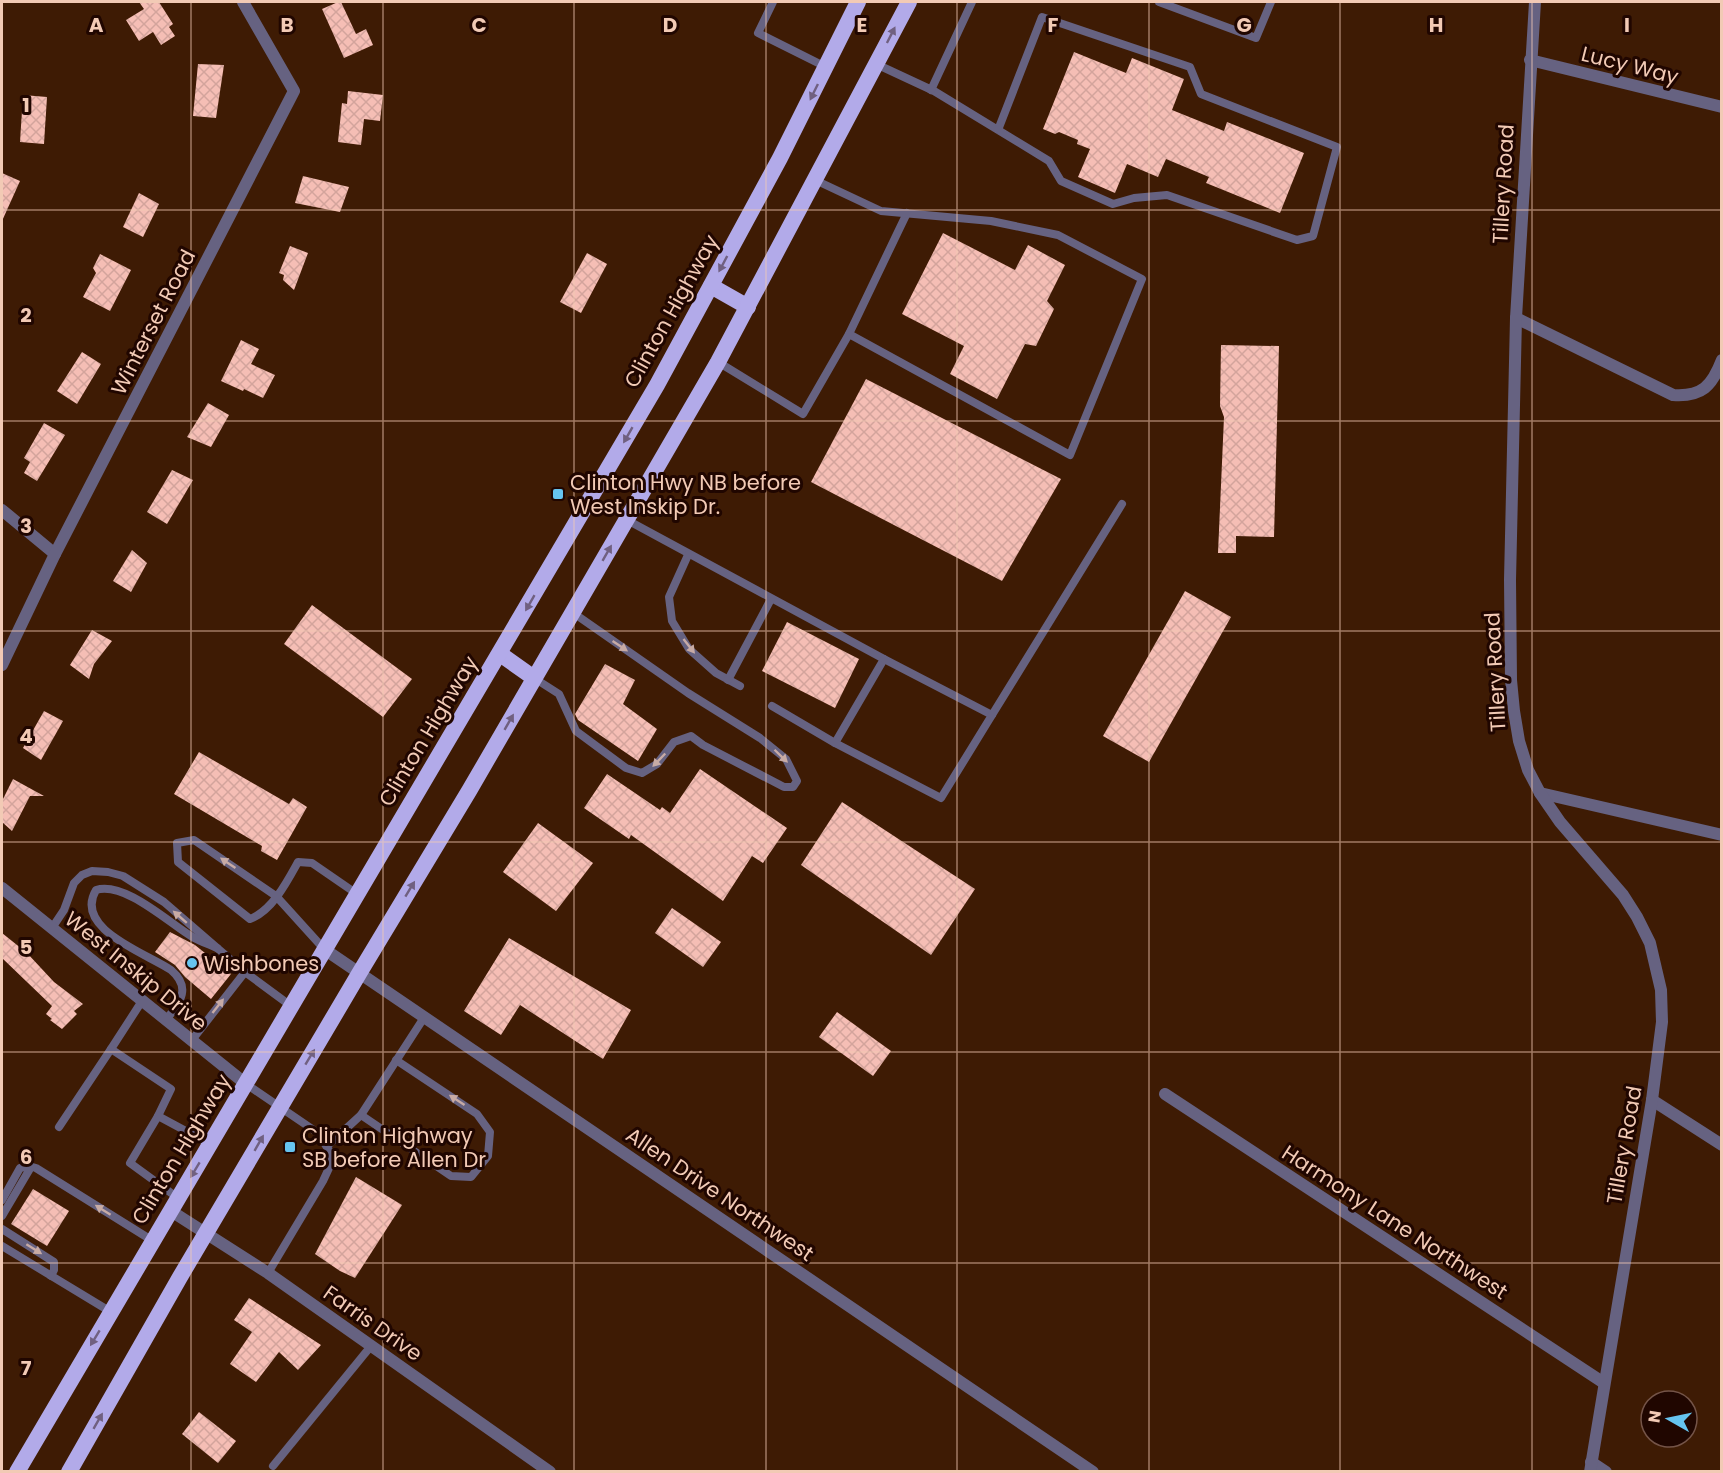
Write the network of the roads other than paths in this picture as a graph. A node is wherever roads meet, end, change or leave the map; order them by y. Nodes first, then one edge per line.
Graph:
1 (243, 2) edge
2 (773, 2) edge
3 (858, 2) edge
4 (909, 2) edge
5 (972, 2) edge
6 (1159, 2) edge
7 (1271, 2) edge
8 (1534, 2) edge
9 (1530, 60) junction
10 (876, 64) junction
11 (826, 67) junction
12 (931, 90) junction
13 (1722, 107) edge
14 (998, 130) junction
15 (815, 180) junction
16 (907, 213) junction
17 (711, 286) junction
18 (748, 307) junction
19 (1516, 318) junction
20 (849, 334) junction
21 (1722, 360) edge
22 (718, 362) junction
23 (1122, 504) dead end
24 (2, 510) edge
25 (627, 520) junction
26 (55, 554) junction
27 (688, 555) junction
28 (771, 599) junction
29 (572, 612) junction
30 (500, 654) junction
31 (884, 659) junction
32 (2, 665) edge
33 (534, 678) junction
34 (728, 680) junction
35 (740, 686) dead end
36 (772, 706) dead end
37 (992, 714) junction
38 (835, 742) junction
39 (1540, 793) junction
40 (1722, 835) edge
41 (2, 888) edge
42 (357, 894) junction
43 (276, 896) junction
44 (52, 928) junction
45 (217, 948) junction
46 (324, 949) junction
47 (245, 972) junction
48 (360, 972) junction
49 (142, 1001) junction
50 (291, 1006) junction
51 (425, 1016) junction
52 (166, 1020) junction
53 (192, 1040) junction
54 (111, 1049) junction
55 (396, 1060) junction
56 (246, 1084) junction
57 (1165, 1094) dead end
58 (1652, 1100) junction
59 (280, 1107) junction
60 (362, 1115) junction
61 (158, 1116) junction
62 (59, 1127) dead end
63 (210, 1144) junction
64 (1722, 1145) edge
65 (327, 1146) junction
66 (31, 1167) junction
67 (2, 1200) edge
68 (175, 1204) junction
69 (2, 1216) edge
70 (2, 1229) edge
71 (207, 1234) junction
72 (153, 1241) junction
73 (2, 1246) edge
74 (268, 1274) junction
75 (51, 1276) junction
76 (111, 1312) junction
77 (371, 1346) junction
78 (1604, 1383) junction
79 (273, 1466) dead end
80 (1590, 1467) edge
81 (20, 1470) edge
82 (69, 1472) edge
83 (550, 1472) edge
84 (1093, 1472) edge
85 (1606, 1472) edge

1 - 26 street, Winterset Road
2 - 11 lane
3 - 11 highway, Clinton Highway
10 -> 4 highway
5 - 12 lane
6 - 7 lane
8 - 9 street, Tillery Road
9 - 13 street, Lucy Way
9 - 19 street, Tillery Road
10 - 12 lane
10 - 15 highway
11 -> 17 highway, Clinton Highway
12 - 14 lane
14 - 14 lane
15 - 16 lane
15 - 18 highway
16 - 20 lane
16 - 20 lane
17 - 18 highway
17 -> 30 highway, Clinton Highway
18 - 22 highway
19 - 21 street
19 - 39 street, Tillery Road
20 - 22 lane
22 - 25 highway
23 - 37 lane
24 - 26 street
25 - 27 lane
29 -> 25 highway
26 - 32 street, Winterset Road
27 - 28 lane
27 -> 34 lane
28 - 31 lane
28 - 34 lane
29 - 33 highway
29 -> 33 lane
30 - 33 highway
30 - 42 highway, Clinton Highway
31 - 37 lane
31 - 38 lane
48 -> 33 highway
34 - 35 lane
36 - 38 lane
37 - 38 lane
39 - 40 street
39 - 58 street, Tillery Road
41 - 44 street, West Inskip Drive
42 - 43 lane
42 - 46 highway, Clinton Highway
43 -> 43 lane
43 - 46 lane
45 -> 44 lane
44 - 49 street, West Inskip Drive
45 - 47 lane
45 - 52 lane
46 - 48 street, Allen Drive Northwest
46 - 50 highway, Clinton Highway
47 - 50 lane
53 -> 47 lane
48 - 51 street, Allen Drive Northwest
59 -> 48 highway
49 - 52 street, West Inskip Drive
49 - 54 lane
50 - 56 highway, Clinton Highway
51 - 55 lane
51 - 84 street, Allen Drive Northwest
52 - 53 street, West Inskip Drive
53 - 56 street, West Inskip Drive
54 - 61 lane
54 - 62 lane
55 - 60 lane
60 -> 55 lane
56 - 59 lane
56 - 63 highway, Clinton Highway
57 - 78 street, Harmony Lane Northwest
58 - 64 street
58 - 78 street, Tillery Road
59 - 65 lane
71 -> 59 highway
60 - 65 lane
61 - 63 lane
61 - 68 lane
63 -> 68 highway, Clinton Highway
65 - 74 lane
66 - 67 lane
66 - 69 lane
72 -> 66 lane
68 - 71 street, Farris Drive
68 - 72 highway, Clinton Highway
70 -> 75 lane
71 - 74 street, Farris Drive
82 -> 71 highway
72 - 76 highway, Clinton Highway
73 - 75 lane
74 - 77 street, Farris Drive
75 - 76 lane
76 -> 81 highway, Clinton Highway
77 - 79 lane
77 - 83 street, Farris Drive
78 - 80 street, Tillery Road
80 - 85 street

